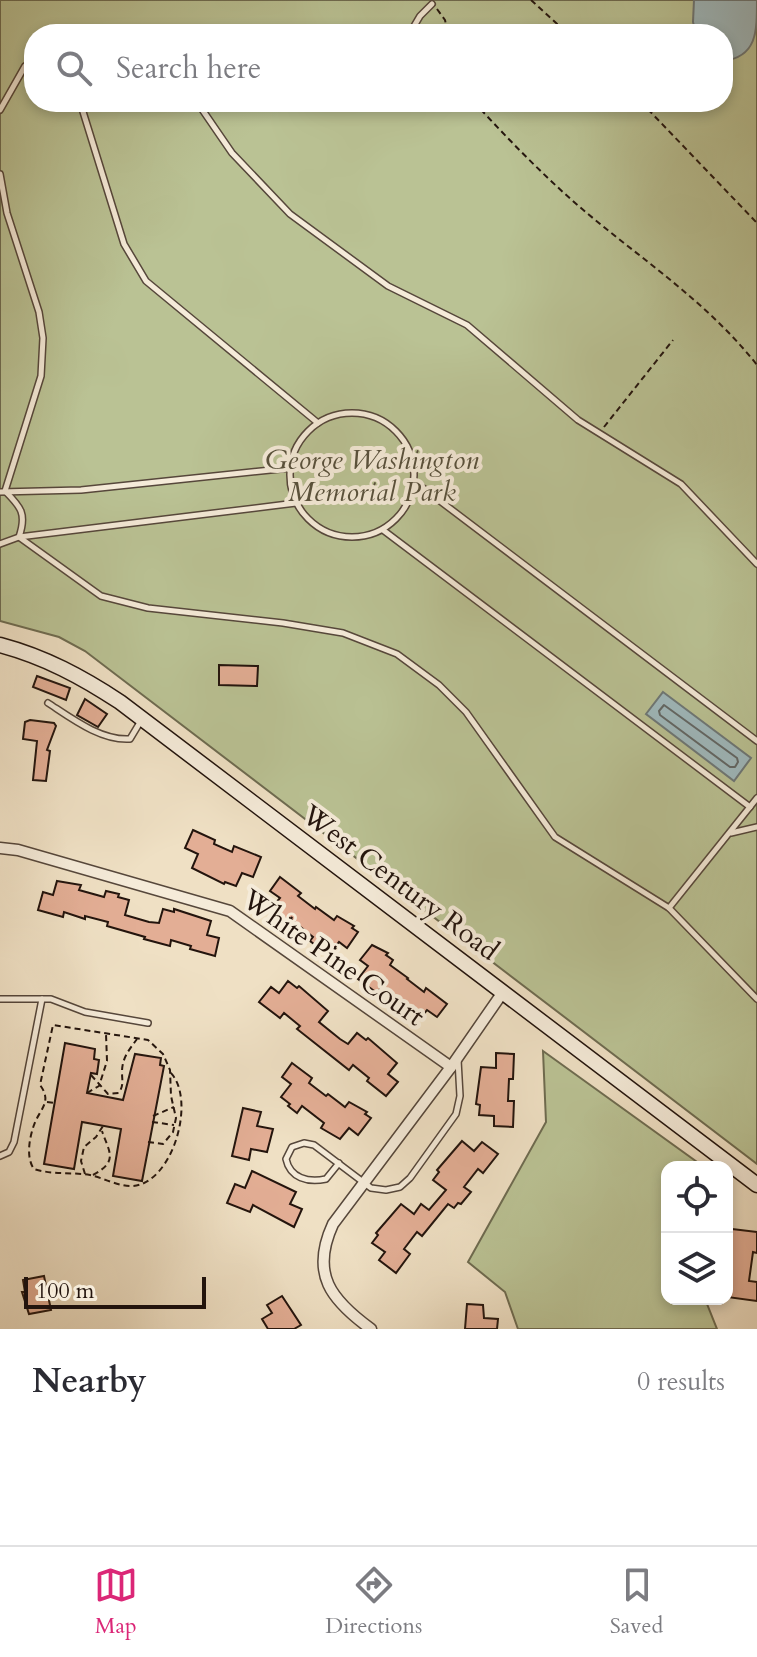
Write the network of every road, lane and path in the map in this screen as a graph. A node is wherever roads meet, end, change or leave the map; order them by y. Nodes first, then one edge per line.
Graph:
1 (531, 0) edge
2 (432, 4) joint
3 (415, 24) edge
4 (446, 24) edge
5 (557, 24) edge
6 (24, 68) edge
7 (0, 110) edge
8 (83, 112) edge
9 (204, 112) edge
10 (483, 112) edge
11 (651, 112) edge
12 (0, 174) edge
13 (757, 223) edge
14 (673, 340) dead end
15 (757, 365) edge
16 (318, 423) junction
17 (599, 434) junction
18 (290, 468) junction
19 (415, 482) junction
20 (2, 491) edge
21 (296, 503) junction
22 (383, 530) junction
23 (19, 537) junction
24 (0, 544) edge
25 (757, 564) edge
26 (0, 645) edge
27 (48, 703) dead end
28 (143, 718) junction
29 (757, 741) edge
30 (757, 798) edge
31 (750, 807) junction
32 (757, 827) edge
33 (730, 833) junction
34 (0, 848) edge
35 (669, 908) junction
36 (503, 992) junction
37 (0, 999) edge
38 (42, 999) junction
39 (757, 999) edge
40 (148, 1023) dead end
41 (106, 1033) junction
42 (125, 1037) junction
43 (137, 1038) junction
44 (130, 1049) junction
45 (458, 1057) junction
46 (451, 1067) junction
47 (170, 1072) junction
48 (91, 1075) dead end
49 (99, 1086) junction
50 (87, 1093) dead end
51 (46, 1102) junction
52 (55, 1103) dead end
53 (175, 1106) junction
54 (153, 1116) dead end
55 (152, 1122) dead end
56 (175, 1125) junction
57 (148, 1142) dead end
58 (0, 1156) edge
59 (339, 1163) junction
60 (85, 1175) junction
61 (91, 1176) junction
62 (364, 1182) junction
63 (757, 1185) edge
64 (371, 1329) edge

1 - 5 path
2 - 3 lane
2 - 4 path
6 - 7 lane
8 - 16 lane
9 - 17 lane
10 - 15 path
11 - 13 path
12 - 20 lane
14 - 17 path
16 - 18 lane
16 - 19 lane
17 - 25 lane
18 - 20 lane
18 - 21 lane
19 - 22 lane
19 - 29 lane
20 - 23 lane
21 - 22 lane
21 - 23 lane
22 - 31 lane
23 - 24 lane
23 - 35 lane
26 - 28 main road, West Century Road
27 - 28 lane
28 - 36 main road, West Century Road
30 - 31 lane
31 - 33 lane
32 - 33 lane
33 - 35 lane
34 - 46 street, White Pine Court
35 - 39 lane
36 - 45 street
36 - 63 main road, West Century Road
37 - 38 lane
38 - 40 lane
38 - 58 lane
41 - 42 path
41 - 49 path
41 - 51 path
42 - 43 path
42 - 44 path
43 - 44 path
43 - 47 path
44 - 49 path
45 - 46 street
45 - 62 lane
46 - 62 street
47 - 53 path
47 - 61 path
48 - 49 path
49 - 50 path
51 - 52 path
51 - 60 path
53 - 54 path
53 - 56 path
55 - 56 path
56 - 57 path
59 - 59 lane
59 - 62 lane
60 - 61 path
60 - 61 path
62 - 64 street

